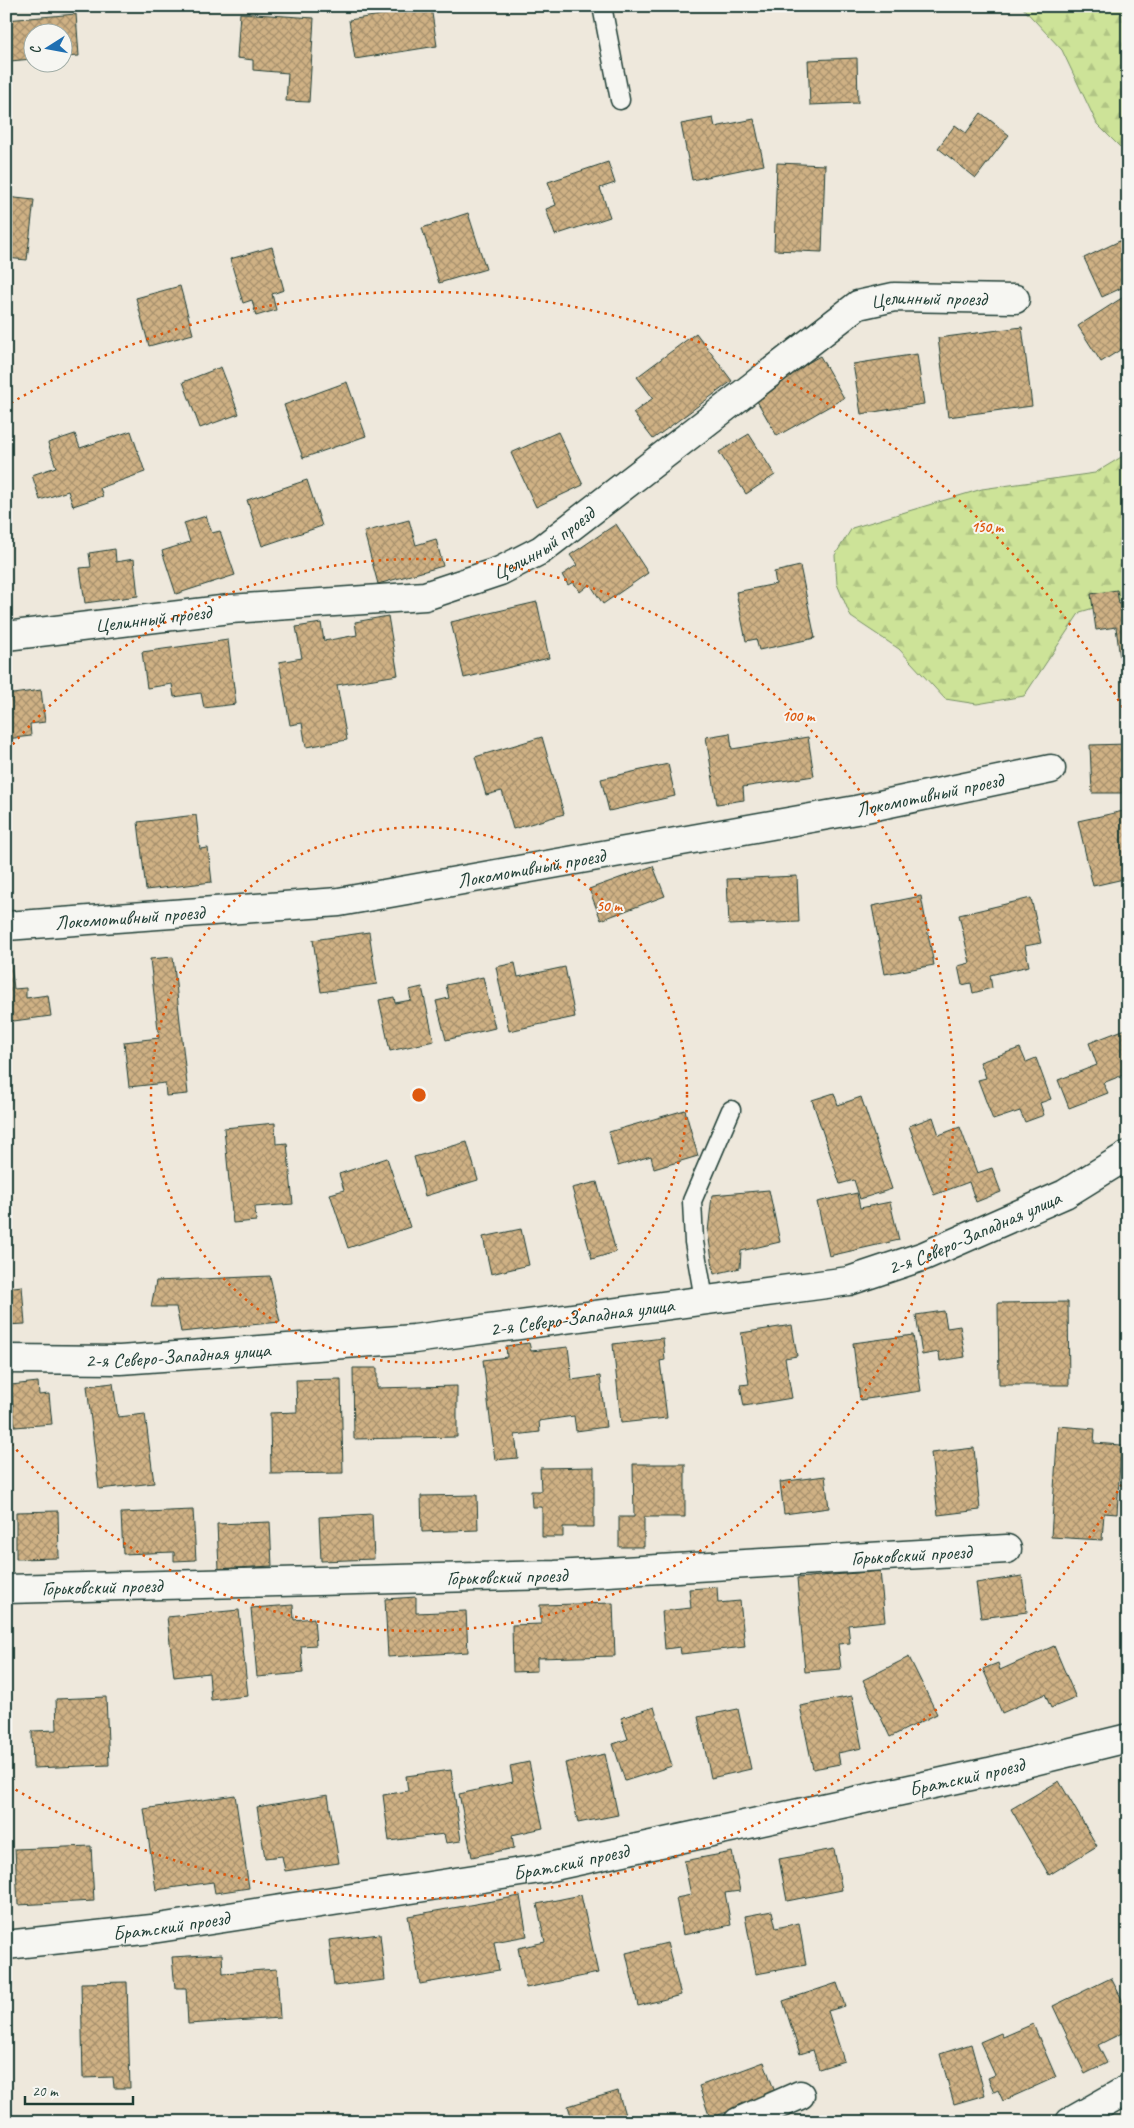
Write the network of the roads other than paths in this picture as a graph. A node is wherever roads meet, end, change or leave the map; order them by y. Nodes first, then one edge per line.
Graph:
1 (602, 6) edge
2 (620, 100) dead end
3 (1015, 299) dead end
4 (6, 636) edge
5 (1051, 769) dead end
6 (6, 926) edge
7 (731, 1110) dead end
8 (1128, 1155) edge
9 (704, 1299) junction
10 (6, 1359) edge
11 (1007, 1549) dead end
12 (6, 1590) edge
13 (1128, 1738) edge
14 (6, 1945) edge
15 (1128, 2089) edge
16 (800, 2095) dead end
17 (738, 2122) edge
18 (1070, 2122) edge

1 - 2 lane
3 - 4 street, Целинный проезд
5 - 6 street, Локомотивный проезд
7 - 9 lane
8 - 9 street, 2-я Северо-Западная улица
9 - 10 street, 2-я Северо-Западная улица
11 - 12 street, Горьковский проезд
13 - 14 street, Братский проезд
15 - 18 street
16 - 17 street

